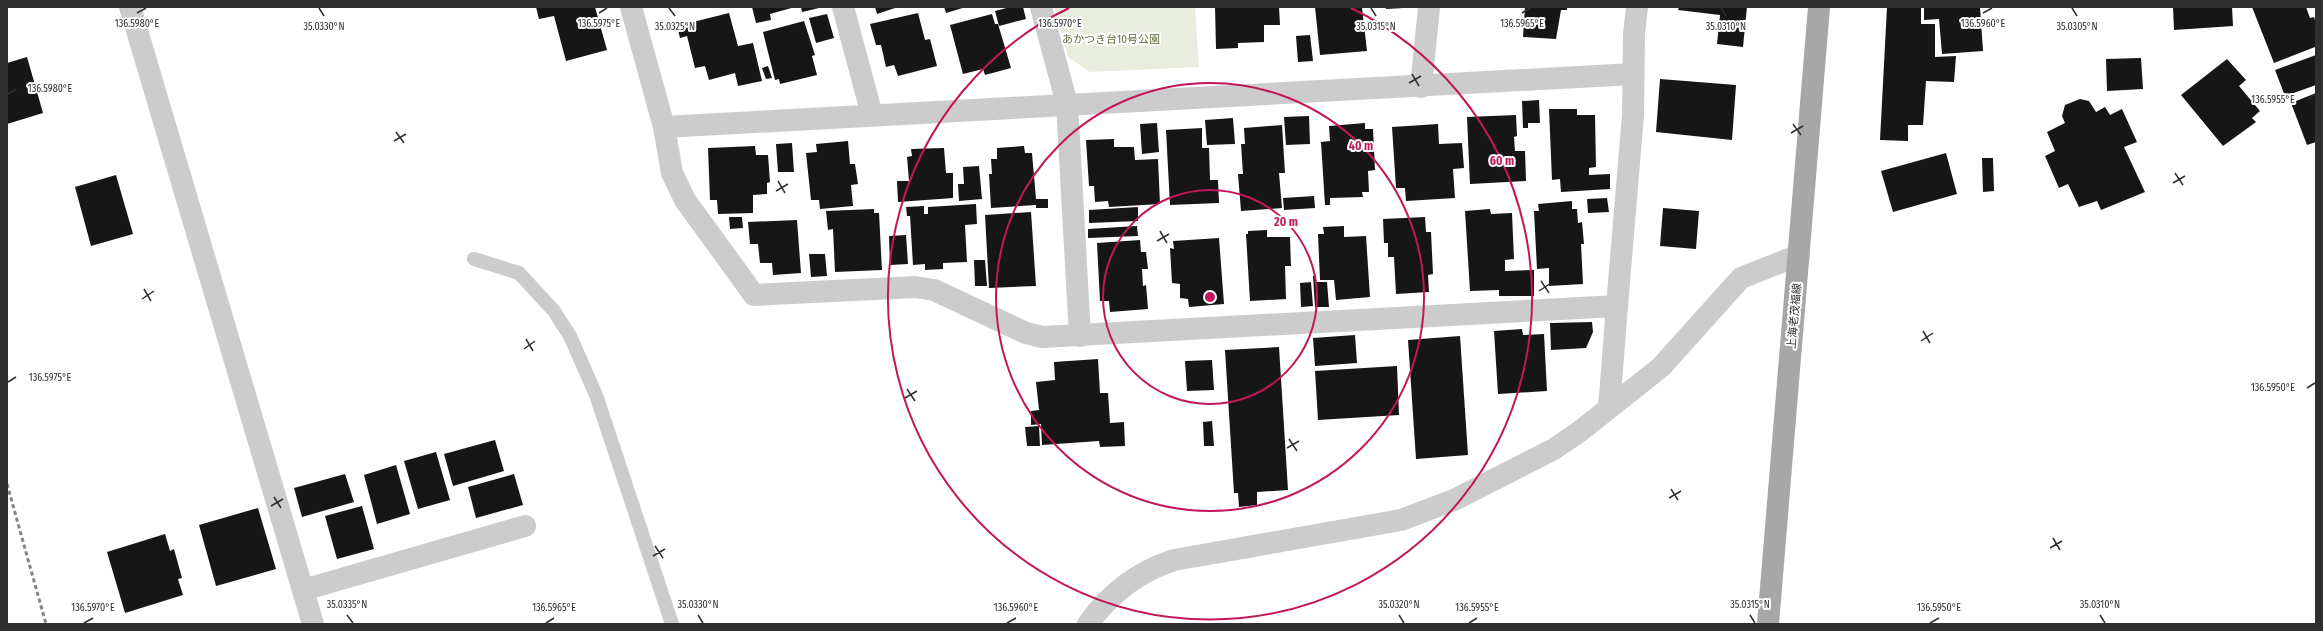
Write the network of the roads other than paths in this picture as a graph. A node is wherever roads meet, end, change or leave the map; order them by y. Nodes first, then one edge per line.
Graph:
1 (130, 7) edge
2 (631, 7) edge
3 (843, 7) edge
4 (1041, 7) edge
5 (1428, 7) edge
6 (1637, 7) edge
7 (1819, 7) edge
8 (1633, 74) junction
9 (1421, 86) junction
10 (1067, 104) junction
11 (872, 115) junction
12 (664, 127) junction
13 (1799, 255) junction
14 (474, 259) dead end
15 (1617, 306) junction
16 (1080, 336) junction
17 (1609, 408) junction
18 (525, 526) dead end
19 (303, 590) junction
20 (313, 624) edge
21 (672, 624) edge
22 (1088, 624) edge
23 (1768, 624) edge

1 - 19 street
2 - 12 street
3 - 11 street
4 - 10 street
5 - 9 street
6 - 8 street
7 - 13 main road, 上海老茂福線
8 - 9 street
8 - 15 street
9 - 10 street
10 - 11 street
10 - 16 street
11 - 12 street
12 - 16 street
13 - 17 street
13 - 23 main road, 上海老茂福線
14 - 21 lane
15 - 16 street
15 - 17 street
17 - 22 street
18 - 19 street
19 - 20 street

